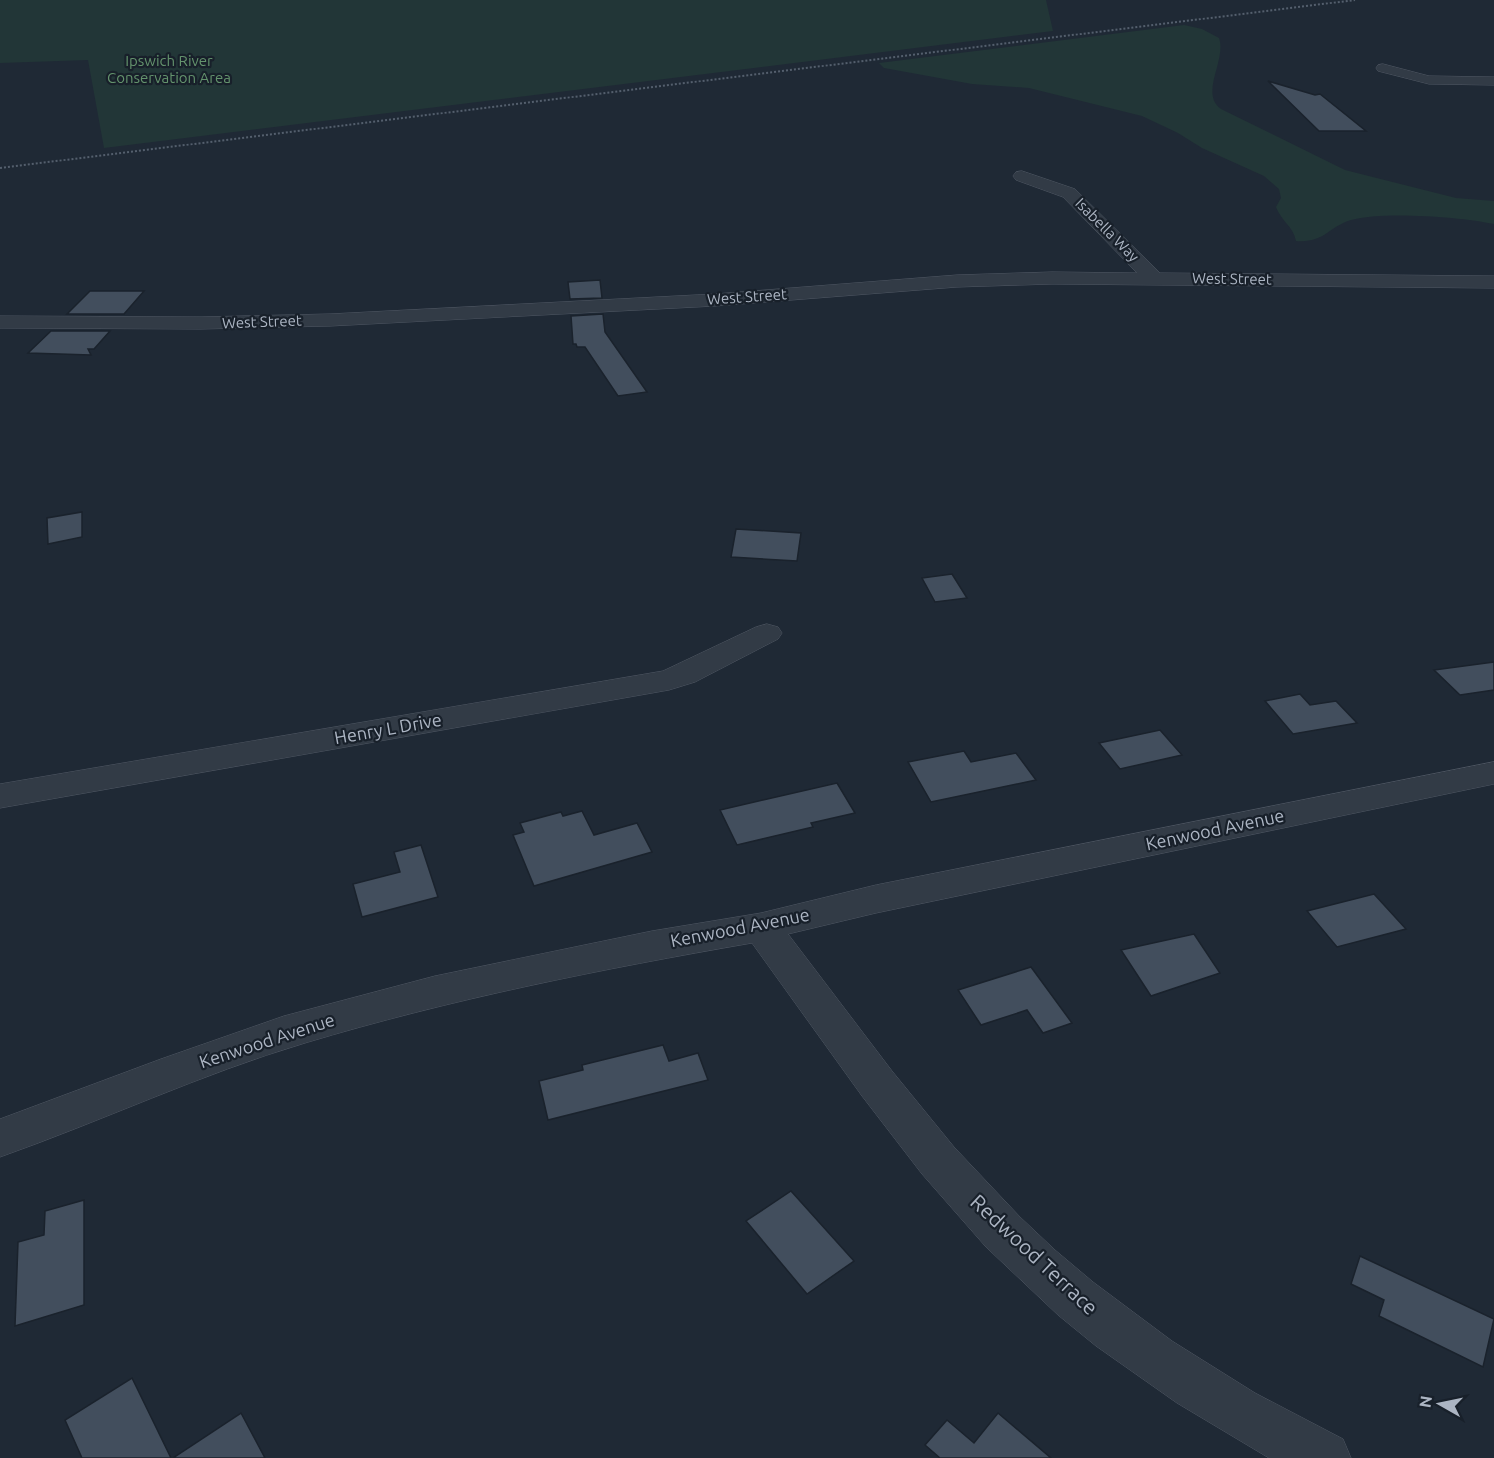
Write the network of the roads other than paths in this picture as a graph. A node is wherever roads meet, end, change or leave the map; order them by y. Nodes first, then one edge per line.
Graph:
1 (1383, 68) dead end
2 (1494, 81) edge
3 (1022, 176) dead end
4 (1154, 278) junction
5 (1494, 282) edge
6 (0, 322) edge
7 (767, 633) dead end
8 (1494, 773) edge
9 (0, 796) edge
10 (761, 927) junction
11 (0, 1137) edge
12 (1324, 1458) edge

1 - 2 street
3 - 4 street, Isabella Way
4 - 5 street, West Street
4 - 6 street, West Street
7 - 9 street, Henry L Drive
8 - 10 street, Kenwood Avenue
10 - 11 street, Kenwood Avenue
10 - 12 street, Redwood Terrace

